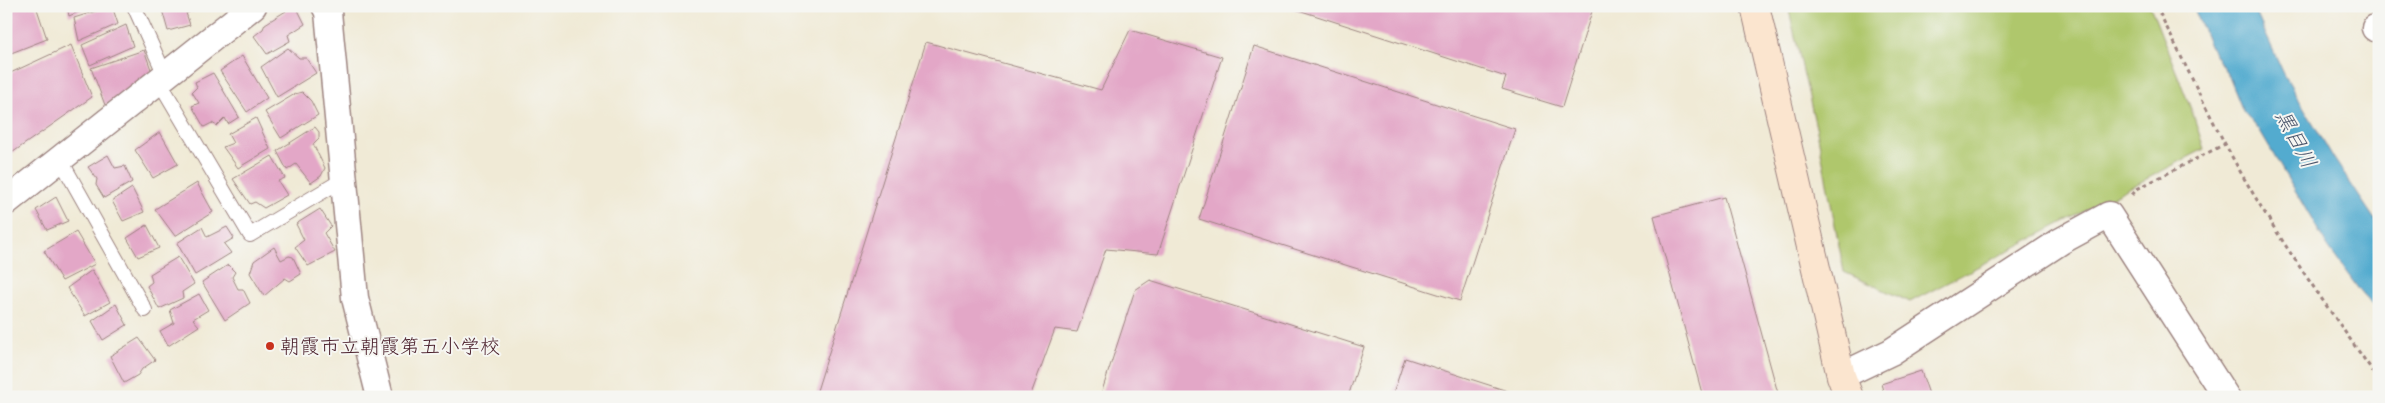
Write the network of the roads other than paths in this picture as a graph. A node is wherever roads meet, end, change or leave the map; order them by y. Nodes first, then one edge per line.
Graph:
1 (134, 6) edge
2 (253, 6) edge
3 (325, 6) edge
4 (1755, 6) edge
5 (162, 78) junction
6 (60, 159) junction
7 (344, 179) junction
8 (6, 202) edge
9 (145, 310) dead end
10 (1845, 386) edge
11 (380, 397) edge
12 (2226, 397) edge

1 - 5 lane
2 - 5 street
3 - 7 street
4 - 10 street
5 - 6 street
5 - 7 lane
6 - 8 street
6 - 9 lane
7 - 11 street
10 - 12 street

